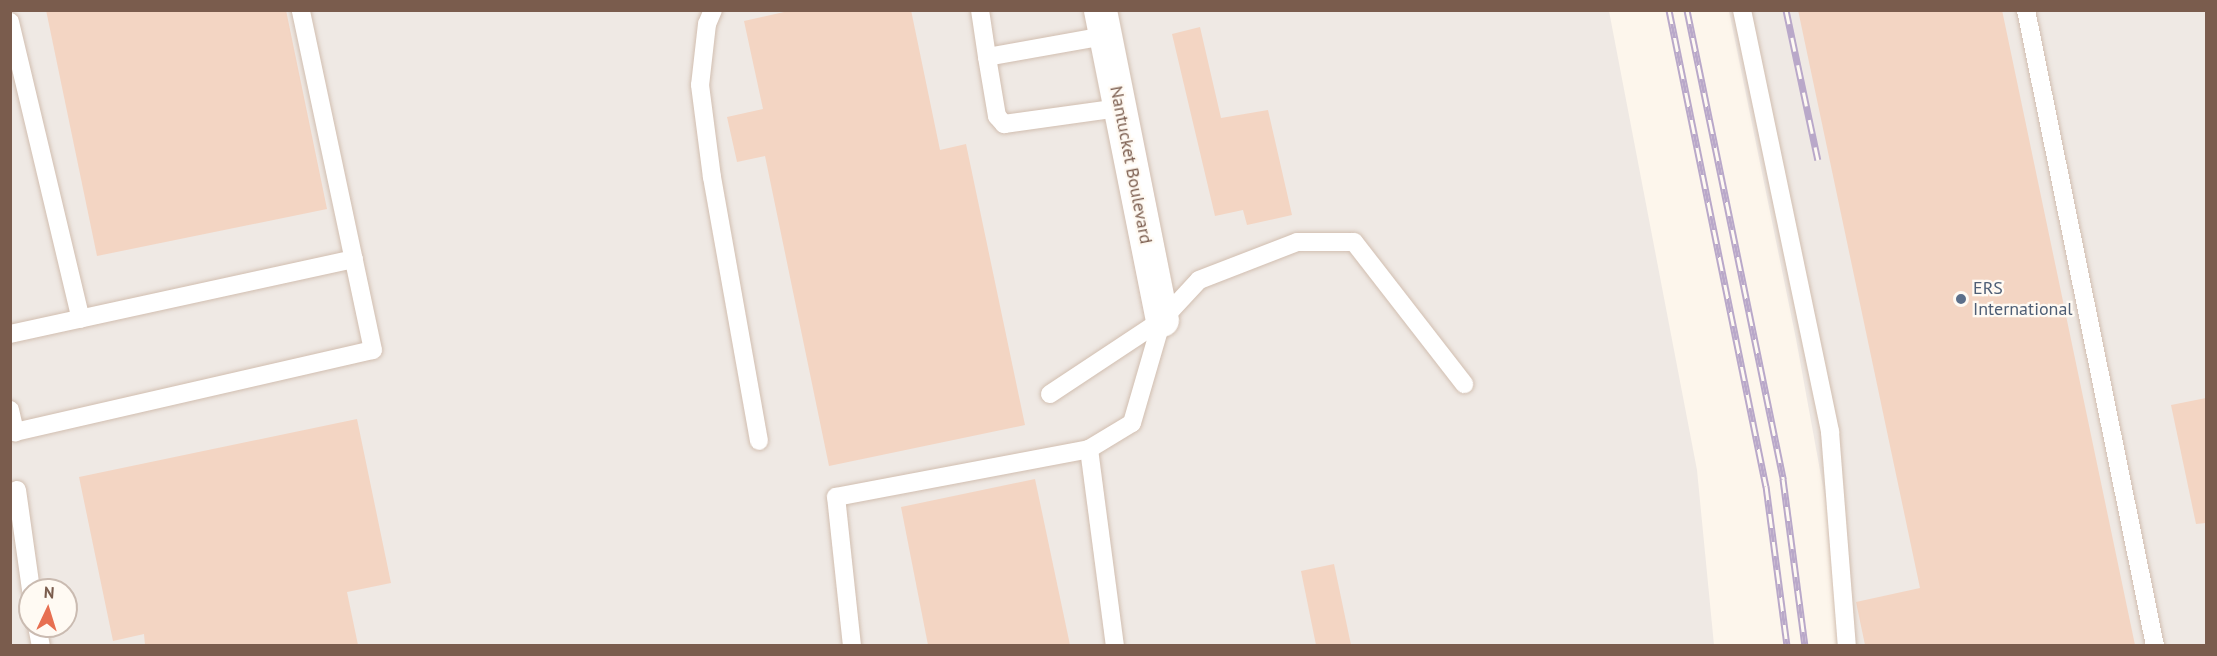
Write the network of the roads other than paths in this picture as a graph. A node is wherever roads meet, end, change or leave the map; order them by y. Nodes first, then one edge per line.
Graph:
1 (301, 10) edge
2 (713, 10) edge
3 (980, 10) edge
4 (1742, 10) edge
5 (2026, 10) edge
6 (10, 22) edge
7 (1103, 23) edge
8 (987, 57) junction
9 (1120, 108) junction
10 (354, 259) junction
11 (81, 319) junction
12 (1162, 320) junction
13 (10, 334) edge
14 (1464, 384) dead end
15 (1050, 394) dead end
16 (10, 410) edge
17 (759, 441) dead end
18 (1089, 449) junction
19 (17, 490) dead end
20 (29, 578) edge
21 (852, 645) edge
22 (1115, 645) edge
23 (1847, 645) edge
24 (2155, 645) edge

1 - 10 lane
2 - 17 lane
3 - 8 lane
4 - 23 lane
5 - 24 lane
6 - 11 lane
7 - 8 lane
7 - 9 street, Nantucket Boulevard
8 - 9 lane
9 - 12 street, Nantucket Boulevard
10 - 11 lane
10 - 16 lane
11 - 13 lane
12 - 14 lane
12 - 15 lane
12 - 18 lane
18 - 21 lane
18 - 22 lane
19 - 20 lane

